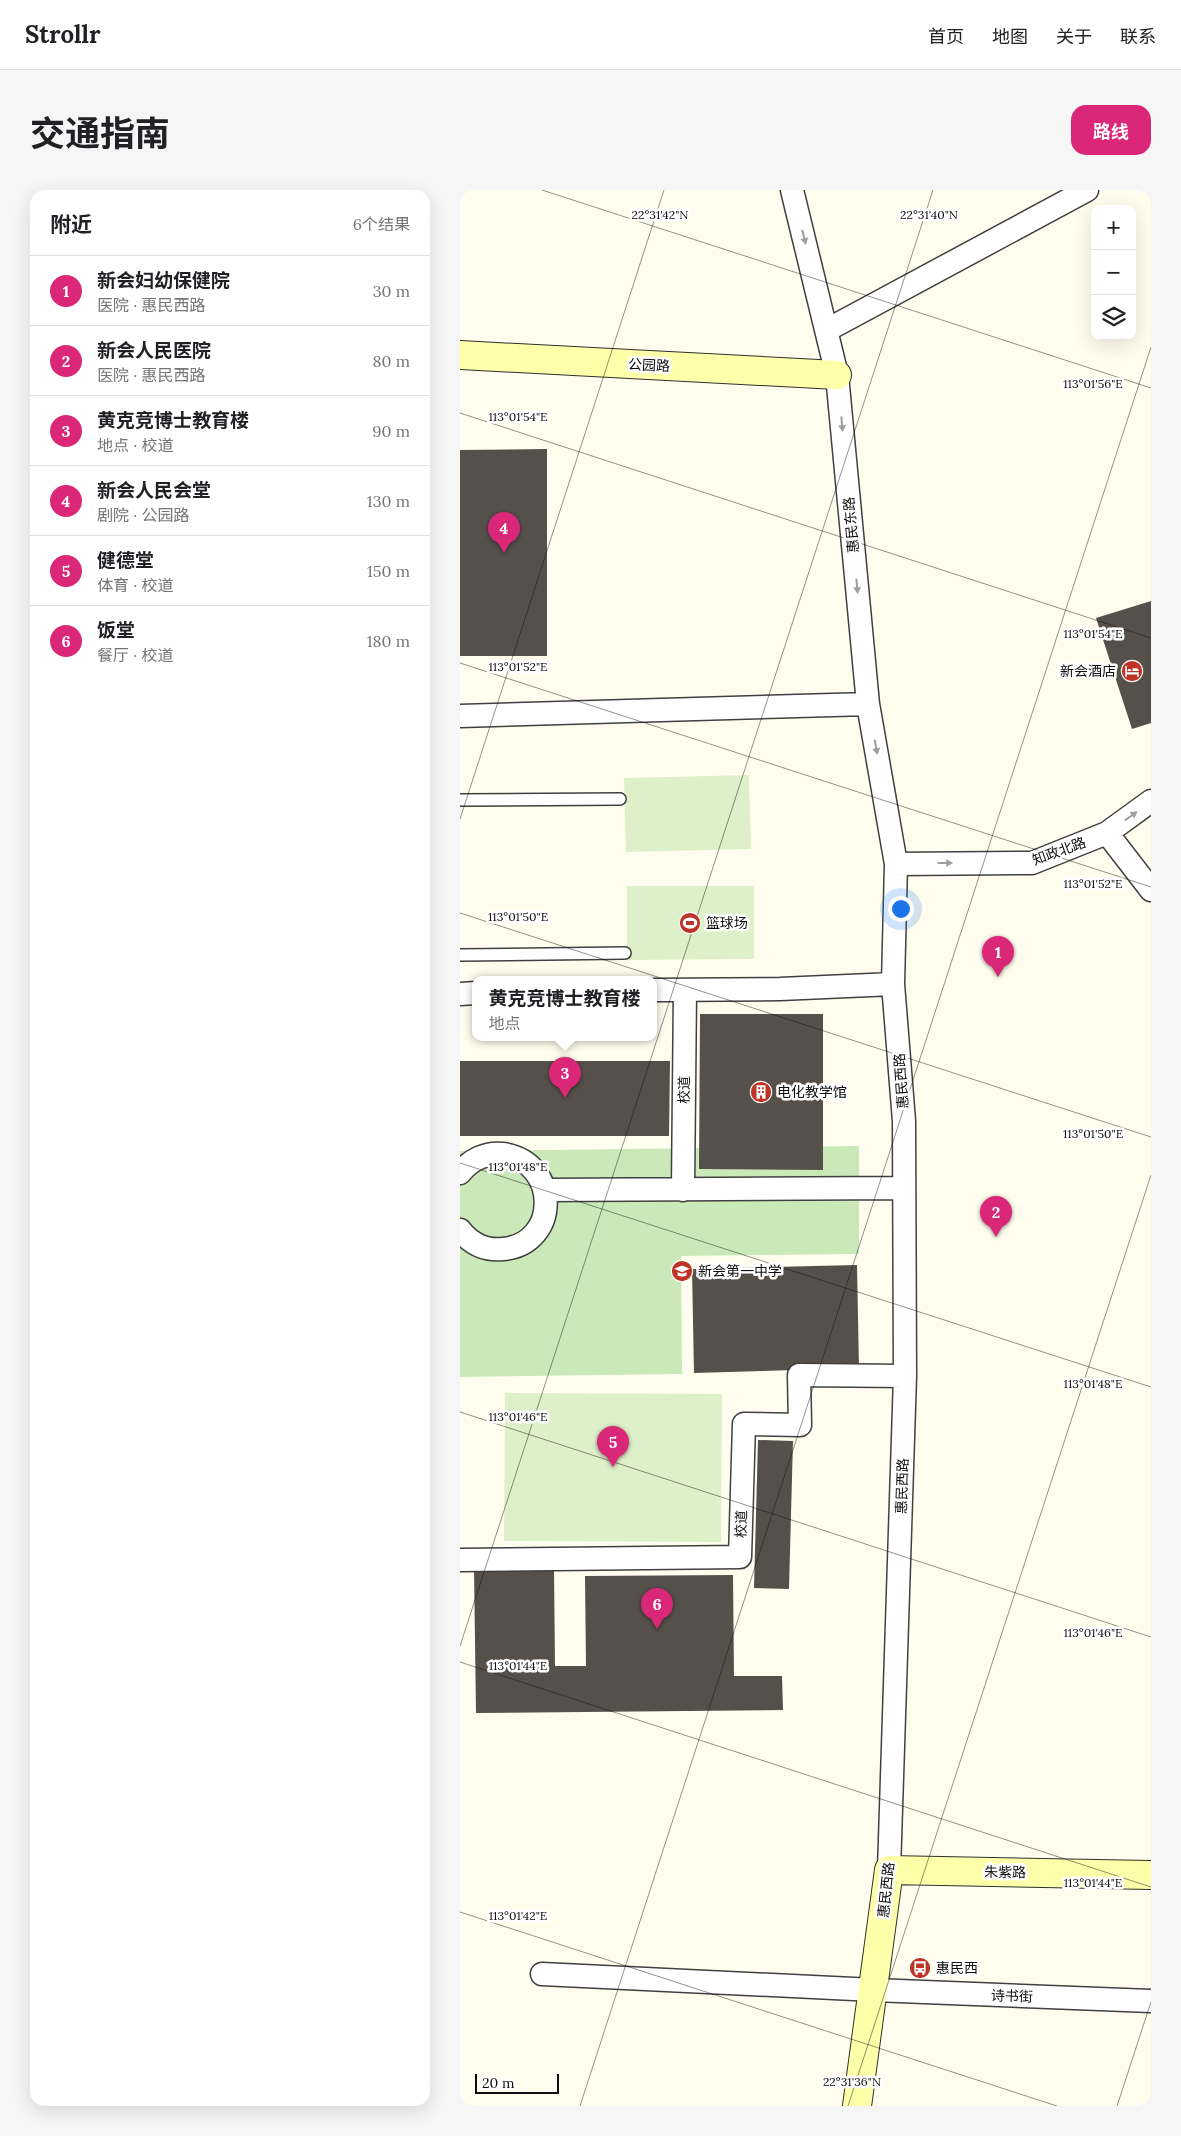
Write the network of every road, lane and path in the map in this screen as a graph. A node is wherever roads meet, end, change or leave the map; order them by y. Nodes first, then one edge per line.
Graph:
1 (792, 190) edge
2 (1087, 190) edge
3 (827, 330) junction
4 (460, 355) edge
5 (837, 376) junction
6 (868, 704) junction
7 (460, 716) edge
8 (620, 799) dead end
9 (460, 800) edge
10 (1151, 801) edge
11 (1107, 833) junction
12 (896, 864) junction
13 (1151, 890) edge
14 (625, 953) dead end
15 (460, 955) edge
16 (894, 984) junction
17 (657, 990) edge
18 (685, 990) junction
19 (460, 1173) edge
20 (903, 1188) junction
21 (545, 1190) junction
22 (683, 1190) junction
23 (460, 1230) edge
24 (905, 1376) junction
25 (460, 1560) edge
26 (889, 1870) junction
27 (1151, 1875) edge
28 (542, 1974) dead end
29 (874, 1990) junction
30 (1151, 2001) edge
31 (857, 2106) edge

1 -> 3 street, 惠民东路
2 - 3 street
3 - 5 street, 惠民东路
4 - 5 street, 公园路
5 -> 6 street, 惠民东路
6 - 7 street
6 -> 12 street, 惠民东路
8 - 9 lane
11 -> 10 street, 知政北路
12 -> 11 street, 知政北路
11 - 13 street
12 - 16 street, 惠民西路
14 - 15 lane
16 - 18 street
16 - 20 street, 惠民西路
17 - 18 street
18 - 22 street, 校道
19 - 21 street
20 - 22 street
20 - 24 street, 惠民西路
21 - 22 street
21 - 23 street
24 - 25 street, 校道
24 - 26 street, 惠民西路
26 - 27 street, 朱紫路
26 - 29 street, 惠民西路
28 - 29 street, 诗书街
29 - 30 street, 诗书街
29 - 31 street, 惠民西路

